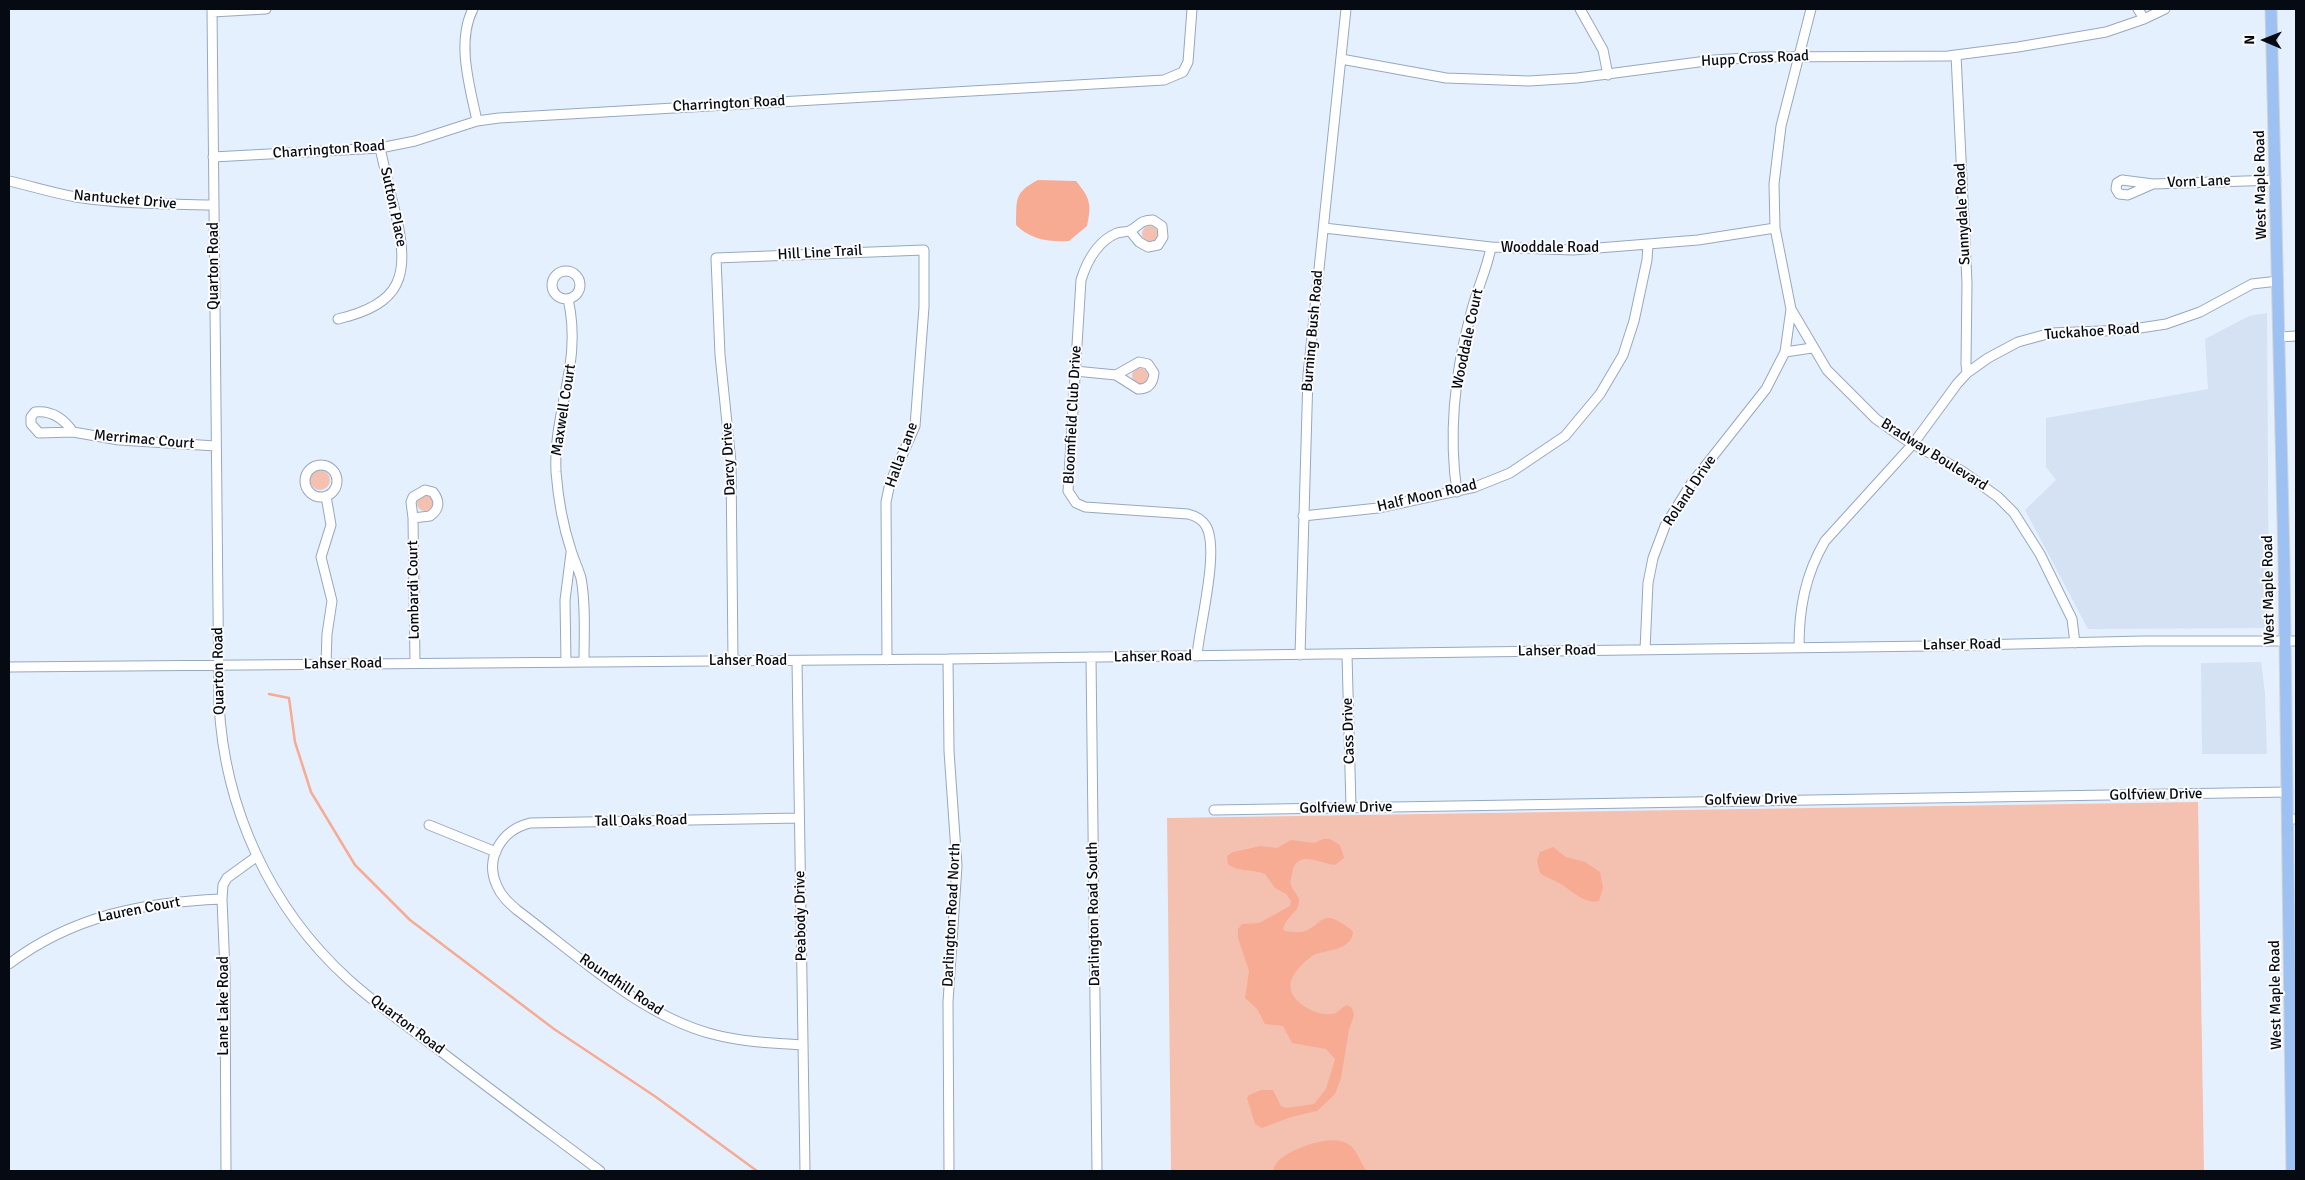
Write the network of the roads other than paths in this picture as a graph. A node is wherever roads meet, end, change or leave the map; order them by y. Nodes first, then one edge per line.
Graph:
1 (266, 9) edge
2 (473, 9) edge
3 (1192, 9) edge
4 (1346, 9) edge
5 (1580, 9) edge
6 (1812, 9) edge
7 (2138, 9) edge
8 (2165, 9) edge
9 (2271, 9) edge
10 (212, 10) edge
11 (2144, 19) junction
12 (1799, 56) junction
13 (1956, 56) junction
14 (1341, 59) junction
15 (1608, 75) junction
16 (477, 121) junction
17 (380, 148) junction
18 (213, 157) junction
19 (9, 180) edge
20 (2276, 180) junction
21 (2153, 184) dead end
22 (214, 205) junction
23 (1324, 228) junction
24 (1776, 228) junction
25 (1130, 231) dead end
26 (1648, 245) junction
27 (1491, 247) junction
28 (924, 250) joint
29 (716, 258) joint
30 (2278, 282) junction
31 (568, 299) dead end
32 (1790, 309) junction
33 (338, 319) dead end
34 (2296, 336) edge
35 (2279, 337) junction
36 (1812, 348) junction
37 (1785, 352) junction
38 (1075, 371) junction
39 (1968, 373) junction
40 (1116, 375) dead end
41 (73, 432) dead end
42 (1913, 444) junction
43 (216, 446) junction
44 (1458, 492) junction
45 (326, 496) dead end
46 (1303, 516) junction
47 (413, 518) dead end
48 (571, 550) junction
49 (2290, 641) edge
50 (2075, 643) junction
51 (1799, 648) junction
52 (1645, 650) junction
53 (1347, 654) junction
54 (1300, 655) junction
55 (1197, 656) junction
56 (1090, 658) junction
57 (948, 659) junction
58 (887, 660) junction
59 (733, 661) junction
60 (797, 661) junction
61 (566, 662) junction
62 (584, 662) junction
63 (415, 663) junction
64 (326, 664) junction
65 (219, 665) junction
66 (9, 667) edge
67 (2288, 792) junction
68 (1351, 808) junction
69 (1214, 810) dead end
70 (799, 818) junction
71 (2292, 819) edge
72 (429, 825) dead end
73 (496, 852) junction
74 (256, 856) junction
75 (222, 899) junction
76 (9, 964) edge
77 (803, 1045) junction
78 (226, 1171) edge
79 (600, 1171) edge
80 (805, 1171) edge
81 (949, 1171) edge
82 (1097, 1171) edge
83 (2292, 1171) edge

1 - 10 street
2 - 16 street
3 - 16 street, Charrington Road
4 - 14 street, Burning Bush Road
5 - 15 street
6 - 12 street, Bradway Boulevard
7 - 11 street
8 - 11 street, Hupp Cross Road
9 - 20 main road, West Maple Road
10 - 18 street, Quarton Road
11 - 13 street, Hupp Cross Road
12 - 13 street, Hupp Cross Road
12 - 15 street, Hupp Cross Road
12 - 24 street, Bradway Boulevard
13 - 39 street, Sunnydale Road
14 - 15 street, Hupp Cross Road
14 - 23 street, Burning Bush Road
16 - 17 street, Charrington Road
17 - 18 street, Charrington Road
17 - 33 street, Sutton Place
18 - 22 street, Quarton Road
19 - 22 street, Nantucket Drive
20 - 21 street, Vorn Lane
20 - 30 main road, West Maple Road
22 - 43 street, Quarton Road
23 - 27 street, Wooddale Road
23 - 46 street, Burning Bush Road
24 - 26 street, Wooddale Road
24 - 32 street, Bradway Boulevard
25 - 38 street, Bloomfield Club Drive
26 - 27 street, Wooddale Road
26 - 44 street, Half Moon Road
27 - 44 street, Wooddale Court
28 - 29 street, Hill Line Trail
28 - 58 street, Halla Lane
29 - 59 street, Darcy Drive
30 - 35 main road, West Maple Road
30 - 39 street, Tuckahoe Road
31 - 48 street, Maxwell Court
32 - 36 street, Bradway Boulevard
32 - 37 street, Roland Drive
34 - 35 street
35 - 49 main road, West Maple Road
36 - 37 street
36 - 42 street, Bradway Boulevard
37 - 52 street, Roland Drive
38 - 40 street
38 - 55 street, Bloomfield Club Drive
39 - 42 street, Tuckahoe Road
41 - 43 street, Merrimac Court
42 - 50 street, Bradway Boulevard
42 - 51 street, Tuckahoe Road
43 - 65 street, Quarton Road
44 - 46 street, Half Moon Road
45 - 64 street
46 - 54 street, Burning Bush Road
47 - 63 street, Lombardi Court
48 - 61 street, Maxwell Court
48 - 62 street, Maxwell Court
49 - 50 street, Lahser Road
49 - 67 main road, West Maple Road
50 - 51 street, Lahser Road
51 - 52 street, Lahser Road
52 - 53 street, Lahser Road
53 - 54 street, Lahser Road
53 - 68 street, Cass Drive
54 - 55 street, Lahser Road
55 - 56 street, Lahser Road
56 - 57 street, Lahser Road
56 - 82 street, Darlington Road South
57 - 58 street, Lahser Road
57 - 81 street, Darlington Road North
58 - 60 street, Lahser Road
59 - 60 street, Lahser Road
59 - 62 street, Lahser Road
60 - 70 street, Peabody Drive
61 - 62 street, Lahser Road
61 - 63 street, Lahser Road
63 - 64 street, Lahser Road
64 - 65 street, Lahser Road
65 - 66 street, Lahser Road
65 - 74 street, Quarton Road
67 - 68 street, Golfview Drive
67 - 71 main road, West Maple Road
68 - 69 street, Golfview Drive
70 - 73 street, Tall Oaks Road
70 - 77 street, Peabody Drive
71 - 83 main road, West Maple Road
72 - 73 street
73 - 77 street, Roundhill Road
74 - 75 street, Lane Lake Road
74 - 79 street, Quarton Road
75 - 76 street, Lauren Court
75 - 78 street, Lane Lake Road
77 - 80 street, Peabody Drive

